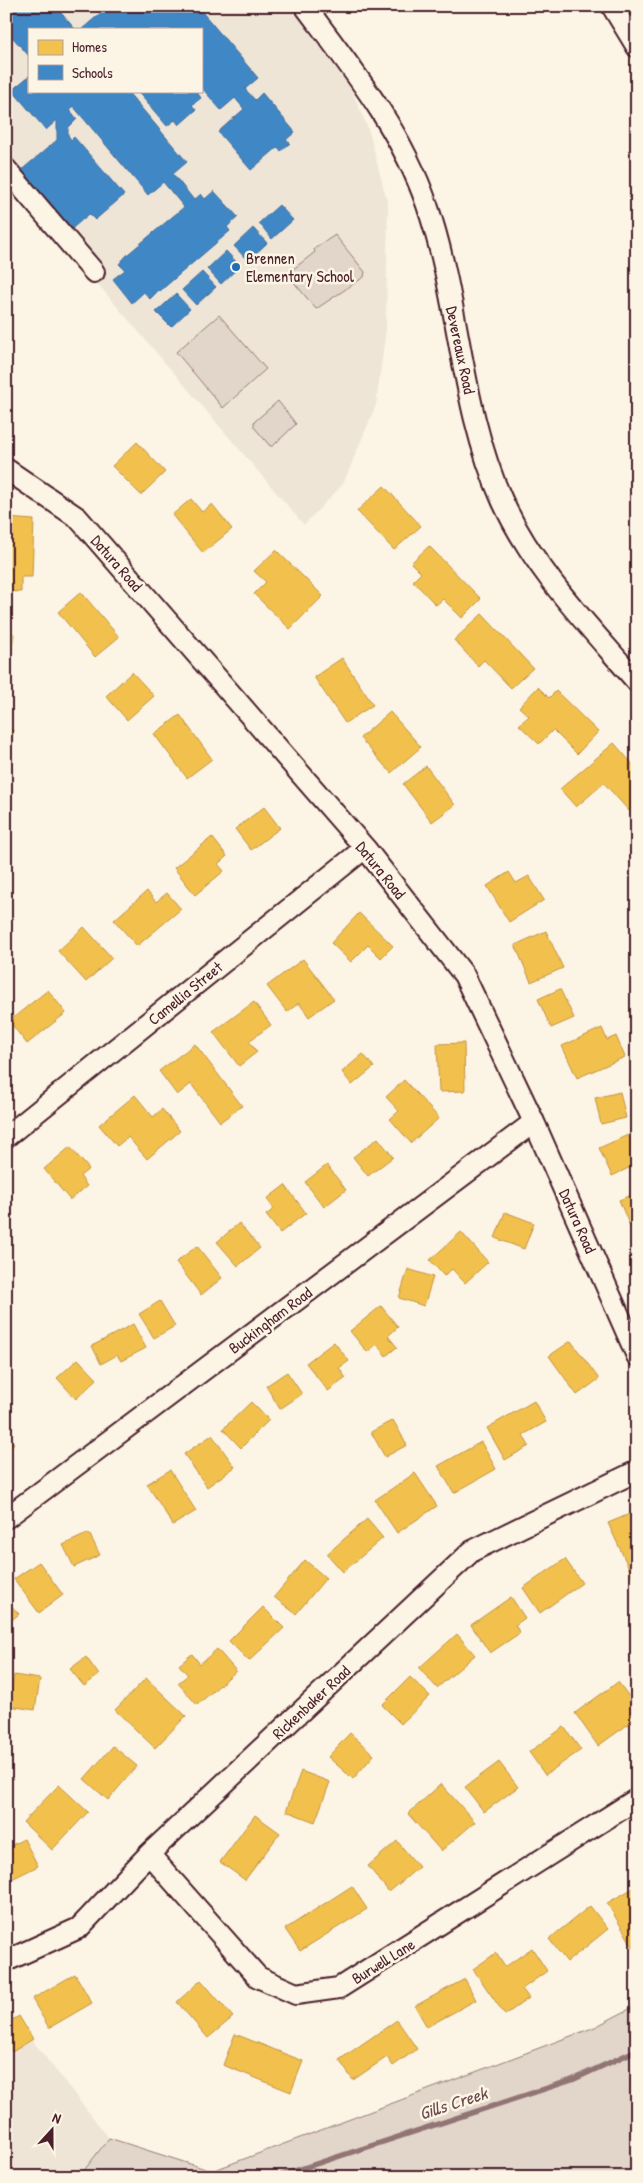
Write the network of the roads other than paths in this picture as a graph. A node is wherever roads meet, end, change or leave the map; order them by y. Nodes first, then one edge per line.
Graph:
1 (305, 6) edge
2 (612, 6) edge
3 (637, 47) edge
4 (6, 169) edge
5 (94, 272) dead end
6 (6, 469) edge
7 (637, 682) edge
8 (365, 848) junction
9 (534, 1122) junction
10 (6, 1137) edge
11 (637, 1356) edge
12 (637, 1470) edge
13 (6, 1518) edge
14 (637, 1800) edge
15 (149, 1854) junction
16 (6, 1961) edge

1 - 7 street, Devereaux Road
2 - 3 street
4 - 5 street
6 - 8 street, Datura Road
8 - 9 street, Datura Road
8 - 10 street, Camellia Street
9 - 11 street, Datura Road
9 - 13 street, Buckingham Road
12 - 15 street, Rickenbaker Road
14 - 15 street, Burwell Lane
15 - 16 street, Rickenbaker Road

